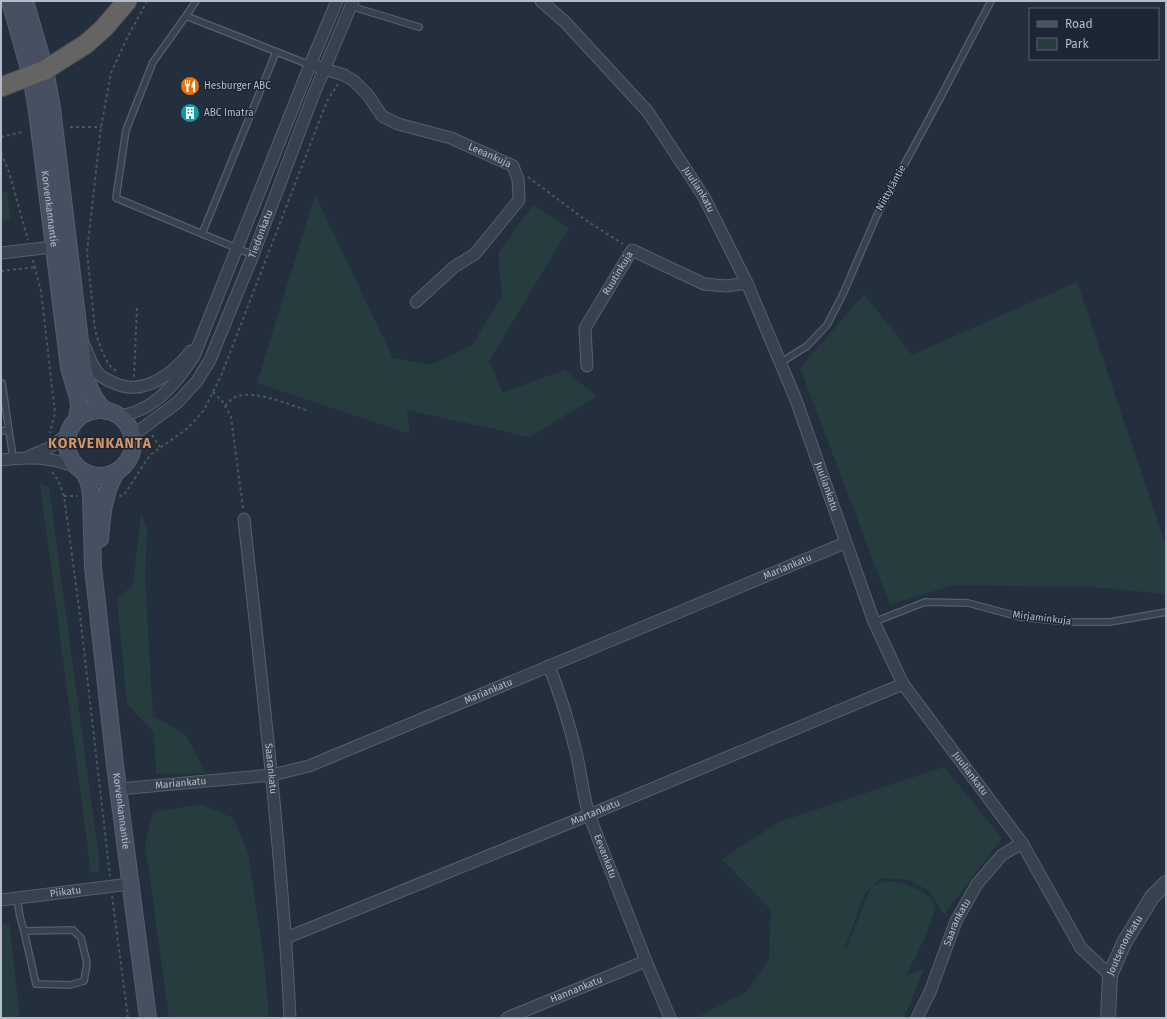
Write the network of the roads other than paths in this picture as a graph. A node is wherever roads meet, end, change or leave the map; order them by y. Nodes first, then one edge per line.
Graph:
1 (10, 1) edge
2 (24, 1) edge
3 (127, 1) edge
4 (196, 1) edge
5 (337, 1) edge
6 (541, 1) edge
7 (990, 1) edge
8 (351, 3) edge
9 (186, 16) junction
10 (418, 27) dead end
11 (276, 52) junction
12 (310, 65) junction
13 (325, 69) junction
14 (38, 73) junction
15 (1, 88) edge
16 (202, 234) junction
17 (53, 247) junction
18 (238, 248) junction
19 (1, 253) edge
20 (253, 255) junction
21 (747, 283) junction
22 (416, 302) dead end
23 (77, 322) junction
24 (203, 334) junction
25 (780, 362) junction
26 (587, 366) dead end
27 (2, 383) edge
28 (112, 413) junction
29 (77, 419) junction
30 (9, 430) junction
31 (1, 431) edge
32 (68, 434) junction
33 (132, 441) junction
34 (49, 454) junction
35 (13, 458) junction
36 (1, 460) edge
37 (81, 470) junction
38 (117, 471) junction
39 (244, 519) road end
40 (845, 543) junction
41 (98, 604) junction
42 (1166, 612) edge
43 (874, 622) junction
44 (549, 666) junction
45 (903, 684) junction
46 (272, 775) junction
47 (119, 789) junction
48 (590, 816) junction
49 (1022, 843) junction
50 (1166, 883) edge
51 (130, 884) junction
52 (17, 898) junction
53 (1, 900) edge
54 (24, 932) junction
55 (286, 938) junction
56 (646, 961) junction
57 (1110, 975) junction
58 (148, 1018) edge
59 (290, 1018) edge
60 (507, 1018) edge
61 (670, 1018) edge
62 (917, 1018) edge
63 (1108, 1018) edge

1 - 14 main road, Korvenkannantie
2 - 14 main road, Korvenkannantie
3 - 14 highway
4 - 9 lane
5 - 12 street, Tiedonkatu
6 - 21 street, Juuliankatu
7 - 25 lane, Niittyläntie
8 - 10 lane
8 - 13 street, Tiedonkatu
9 - 11 lane
9 - 16 lane
11 - 12 lane
11 - 16 lane
12 - 13 street, Leeankuja
12 - 18 street, Tiedonkatu
13 - 20 street, Tiedonkatu
13 - 22 street, Leeankuja
14 - 15 highway
14 - 17 main road, Korvenkannantie
14 - 23 main road, Korvenkannantie
16 - 18 lane
17 - 19 street
17 - 29 main road, Korvenkannantie
18 - 20 lane
18 - 24 street, Tiedonkatu
20 - 33 street, Tiedonkatu
21 - 25 street, Juuliankatu
21 - 26 street, Ruutinkuja
23 - 24 street, Tiedonkatu
23 - 28 main road, Korvenkannantie
24 - 28 street, Tiedonkatu
25 - 40 street, Juuliankatu
27 - 30 lane
28 - 29 main road
28 - 33 main road
29 - 32 main road
30 - 31 lane
30 - 35 lane
32 - 34 street
32 - 37 main road
33 - 38 main road
34 - 35 street
34 - 37 street
35 - 36 street
37 - 38 main road
37 - 41 main road, Korvenkannantie
38 - 41 main road, Korvenkannantie
39 - 46 street, Saarankatu
40 - 43 street, Juuliankatu
40 - 44 street, Mariankatu
41 - 47 main road, Korvenkannantie
42 - 43 lane, Mirjaminkuja
43 - 45 street, Juuliankatu
44 - 46 street, Mariankatu
44 - 48 street, Eevankatu
45 - 48 street, Martankatu
45 - 49 street, Juuliankatu
46 - 47 street, Mariankatu
46 - 55 street, Saarankatu
47 - 51 main road, Korvenkannantie
48 - 55 street, Martankatu
48 - 56 street, Eevankatu
49 - 57 street, Juuliankatu
49 - 62 street, Saarankatu
50 - 57 street, Joutsenonkatu
51 - 52 street, Piikatu
51 - 58 main road, Korvenkannantie
52 - 53 street, Piikatu
52 - 54 lane
54 - 54 lane
55 - 59 street, Saarankatu
56 - 60 street, Hannankatu
56 - 61 street, Eevankatu
57 - 63 street, Joutsenonkatu

